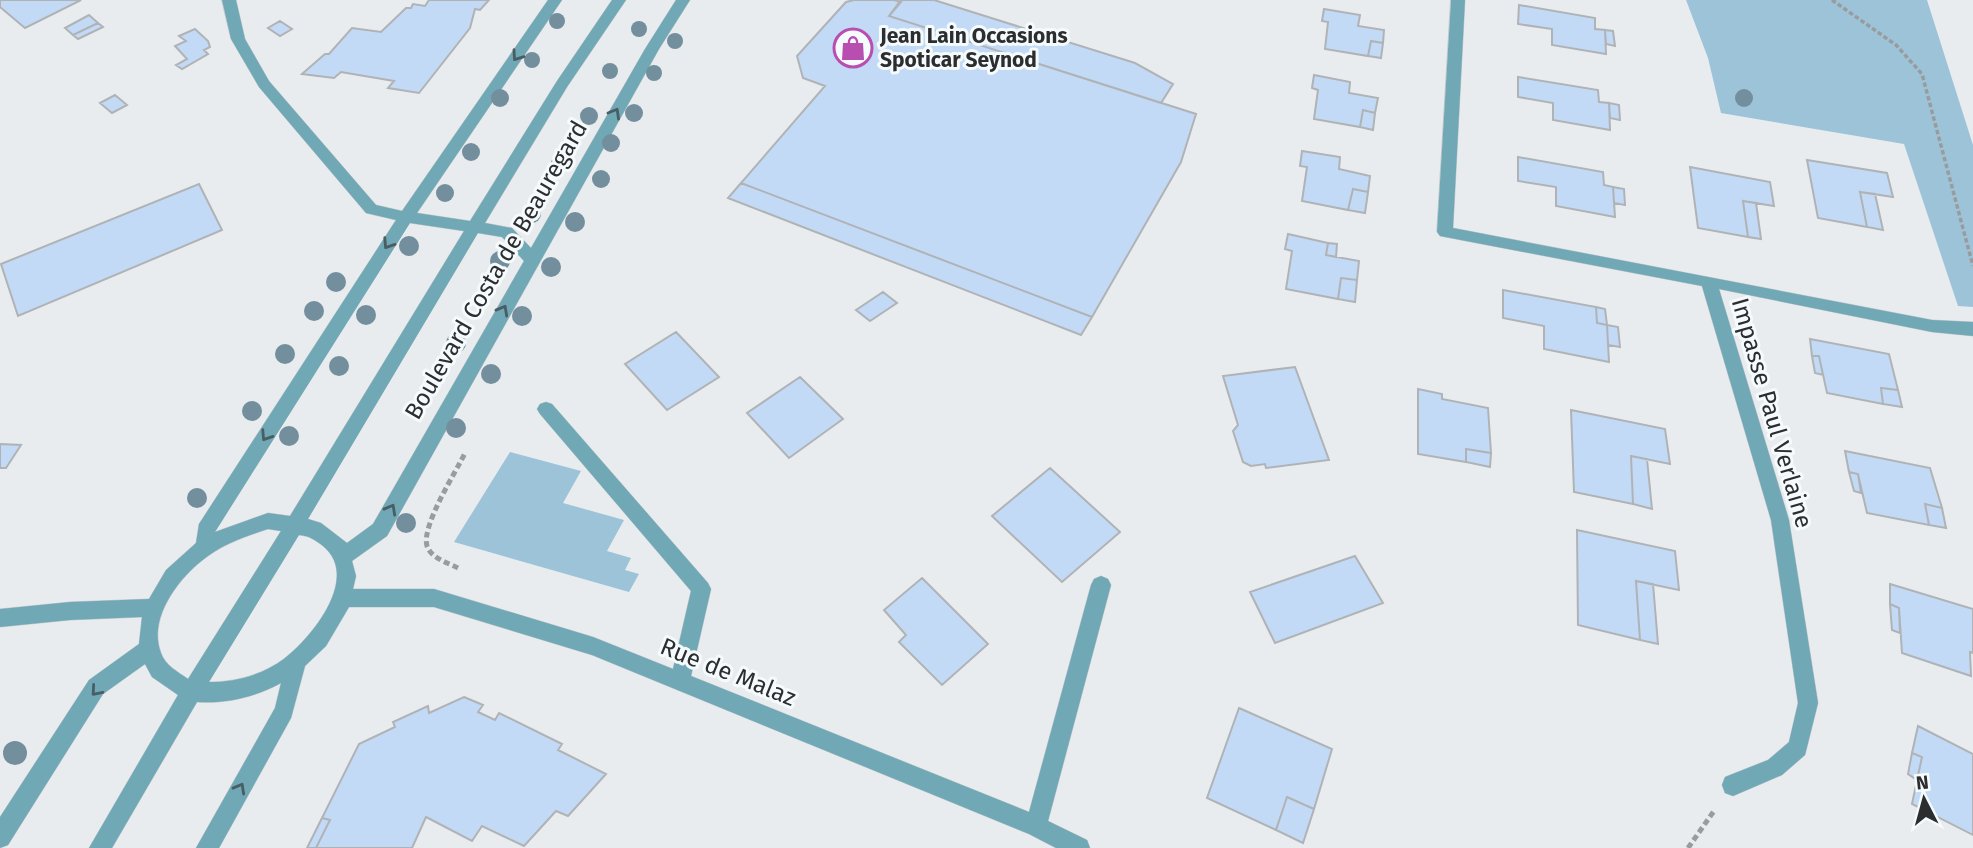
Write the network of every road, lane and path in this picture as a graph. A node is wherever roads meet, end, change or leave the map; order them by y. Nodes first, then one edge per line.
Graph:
1 (229, 0) edge
2 (555, 0) edge
3 (619, 0) edge
4 (683, 0) edge
5 (1458, 0) edge
6 (1832, 0) edge
7 (406, 217) junction
8 (475, 228) junction
9 (532, 259) junction
10 (1973, 266) edge
11 (1709, 281) junction
12 (1973, 329) edge
13 (547, 409) dead end
14 (467, 449) dead end
15 (298, 522) junction
16 (205, 546) junction
17 (344, 556) junction
18 (459, 568) dead end
19 (1101, 584) dead end
20 (344, 598) junction
21 (153, 608) junction
22 (0, 618) edge
23 (149, 649) junction
24 (296, 663) junction
25 (680, 680) junction
26 (192, 691) junction
27 (1733, 785) joint
28 (1036, 827) junction
29 (0, 837) edge
30 (100, 848) edge
31 (207, 848) edge
32 (1079, 848) edge
33 (1688, 848) edge

1 - 7 street
2 -> 7 street
3 - 8 street
9 -> 4 street, Boulevard Costa de Beauregard
5 - 11 street
6 - 10 path
7 - 8 street
7 -> 16 street
8 - 9 street
8 - 15 street
17 -> 9 street, Boulevard Costa de Beauregard
11 - 12 street, Impasse Paul Verlaine
11 - 27 street, Impasse Paul Verlaine
13 - 25 street
14 - 18 path
15 - 16 street
15 - 17 street
15 - 26 street
16 - 21 street
17 - 20 street
19 - 28 street
20 - 24 street
20 - 25 street, Rue de Malaz
21 - 22 street
21 - 23 street
23 - 26 street
23 -> 29 street
24 - 26 street
31 -> 24 street
25 - 28 street, Rue de Malaz
26 - 30 street
27 - 33 path
28 - 32 street, Rue de Malaz

